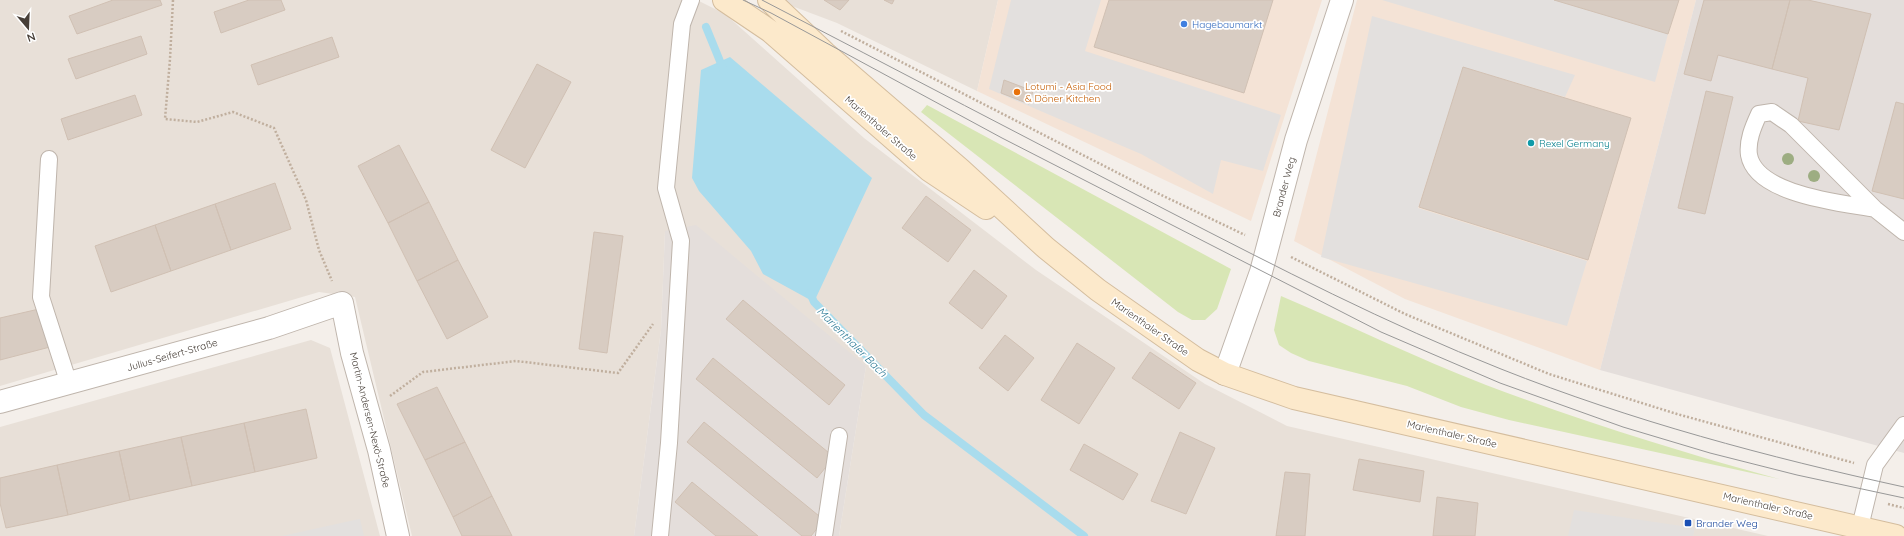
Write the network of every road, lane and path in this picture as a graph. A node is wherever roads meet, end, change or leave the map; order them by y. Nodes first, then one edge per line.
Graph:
1 (172, 0) edge
2 (691, 0) edge
3 (724, 0) edge
4 (769, 0) edge
5 (1342, 0) edge
6 (839, 30) dead end
7 (50, 159) dead end
8 (1875, 209) junction
9 (1904, 232) edge
10 (1268, 246) junction
11 (1046, 248) junction
12 (342, 303) junction
13 (657, 318) dead end
14 (1225, 374) junction
15 (69, 384) junction
16 (0, 402) edge
17 (369, 410) junction
18 (1904, 425) edge
19 (839, 436) dead end
20 (1875, 468) junction
21 (1855, 530) edge
22 (398, 536) edge
23 (660, 536) edge
24 (824, 536) edge
25 (1896, 536) edge

1 - 12 path
2 - 23 lane
3 - 11 main road, Marienthaler Straße
4 - 11 main road, Marienthaler Straße
5 - 10 street, Brander Weg
6 - 10 path
7 - 15 lane
8 - 8 lane
8 - 9 lane
10 - 14 street, Brander Weg
10 - 20 path
11 - 14 main road, Marienthaler Straße
12 - 15 street, Julius-Seifert-Straße
12 - 17 street, Martin-Andersen-Nexö-Straße
13 - 17 path
14 - 21 main road, Marienthaler Straße
15 - 16 street, Julius-Seifert-Straße
17 - 22 street, Martin-Andersen-Nexö-Straße
18 - 20 lane
19 - 24 lane
20 - 21 lane
21 - 25 main road, Marienthaler Straße

